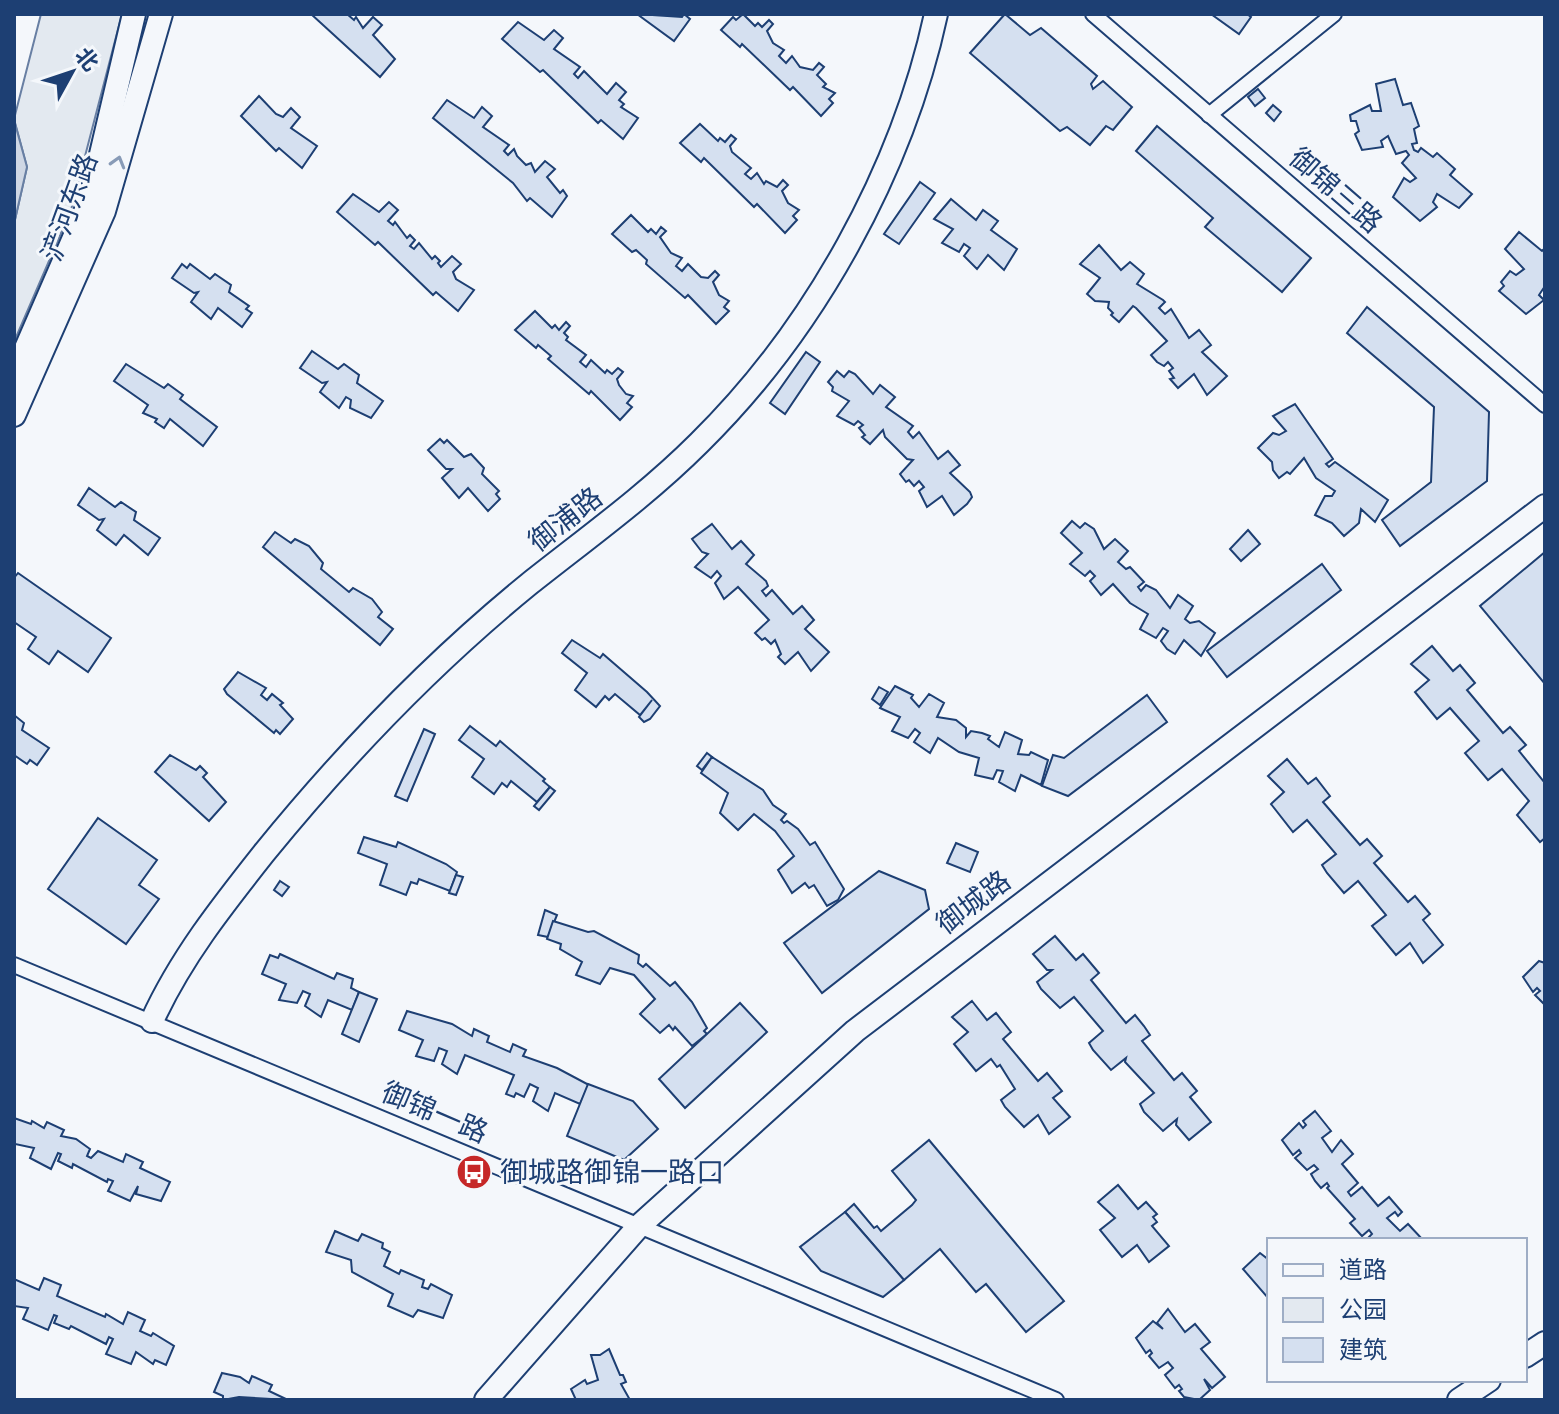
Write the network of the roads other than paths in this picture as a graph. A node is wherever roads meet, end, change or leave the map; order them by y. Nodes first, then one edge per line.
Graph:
1 (134, 14) edge
2 (161, 14) edge
3 (936, 14) edge
4 (1093, 14) edge
5 (1334, 14) edge
6 (1209, 115) junction
7 (14, 376) edge
8 (1545, 405) edge
9 (14, 415) edge
10 (1545, 506) edge
11 (14, 965) edge
12 (152, 1021) junction
13 (639, 1226) junction
14 (1545, 1343) edge
15 (1527, 1355) edge
16 (1486, 1382) edge
17 (486, 1400) edge
18 (1056, 1400) edge
19 (1459, 1400) edge

1 - 7 street, 浐河东路
9 -> 2 street, 浐河东路
3 - 12 street, 御浦路
4 - 6 street, 御锦三路
5 - 6 street
6 - 8 street, 御锦三路
10 - 13 street, 御城路
11 - 12 street, 御锦一路
12 - 13 street, 御锦一路
13 - 17 street, 御城路
13 - 18 street, 御锦一路
14 - 15 street
16 - 19 street

